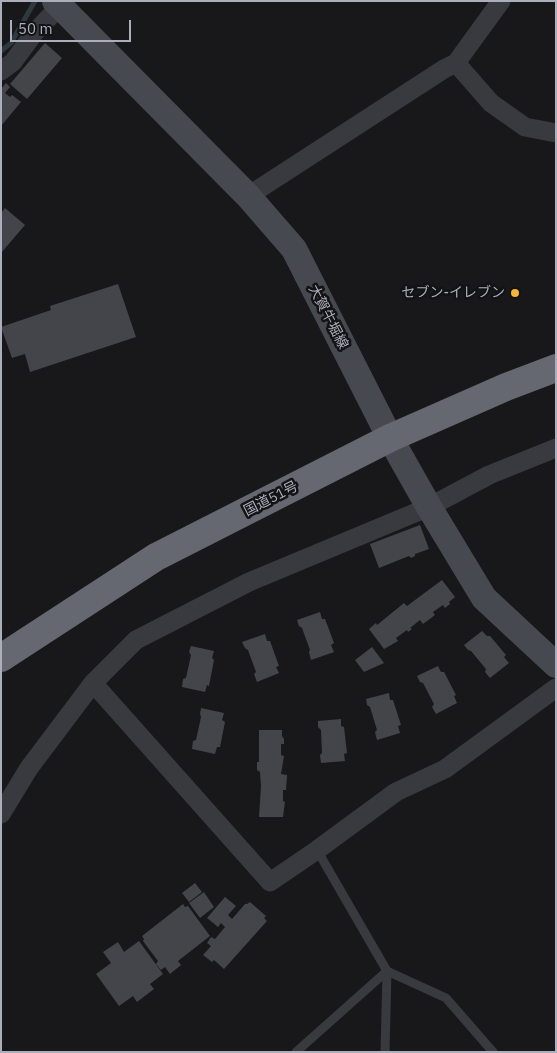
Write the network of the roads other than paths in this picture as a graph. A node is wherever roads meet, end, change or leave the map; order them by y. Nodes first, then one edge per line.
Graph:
1 (501, 1) edge
2 (58, 3) edge
3 (456, 63) junction
4 (1, 70) edge
5 (556, 134) edge
6 (248, 196) junction
7 (556, 368) edge
8 (390, 438) junction
9 (556, 448) edge
10 (429, 507) junction
11 (1, 658) edge
12 (556, 666) edge
13 (93, 683) junction
14 (556, 688) edge
15 (1, 814) edge
16 (317, 850) junction
17 (387, 971) junction
18 (296, 1052) edge
19 (385, 1052) edge
20 (493, 1052) edge

1 - 3 street
2 - 4 street
2 - 6 main road, 大賀牛堀線
3 - 5 street
3 - 6 street
6 - 8 main road, 大賀牛堀線
7 - 8 highway, 国道51号
8 - 10 main road, 大賀牛堀線
8 - 11 highway, 国道51号
9 - 10 street
10 - 12 main road, 大賀牛堀線
10 - 13 street
13 - 15 street
13 - 16 street
14 - 16 street
16 - 17 lane
17 - 18 lane
17 - 19 lane
17 - 20 lane

